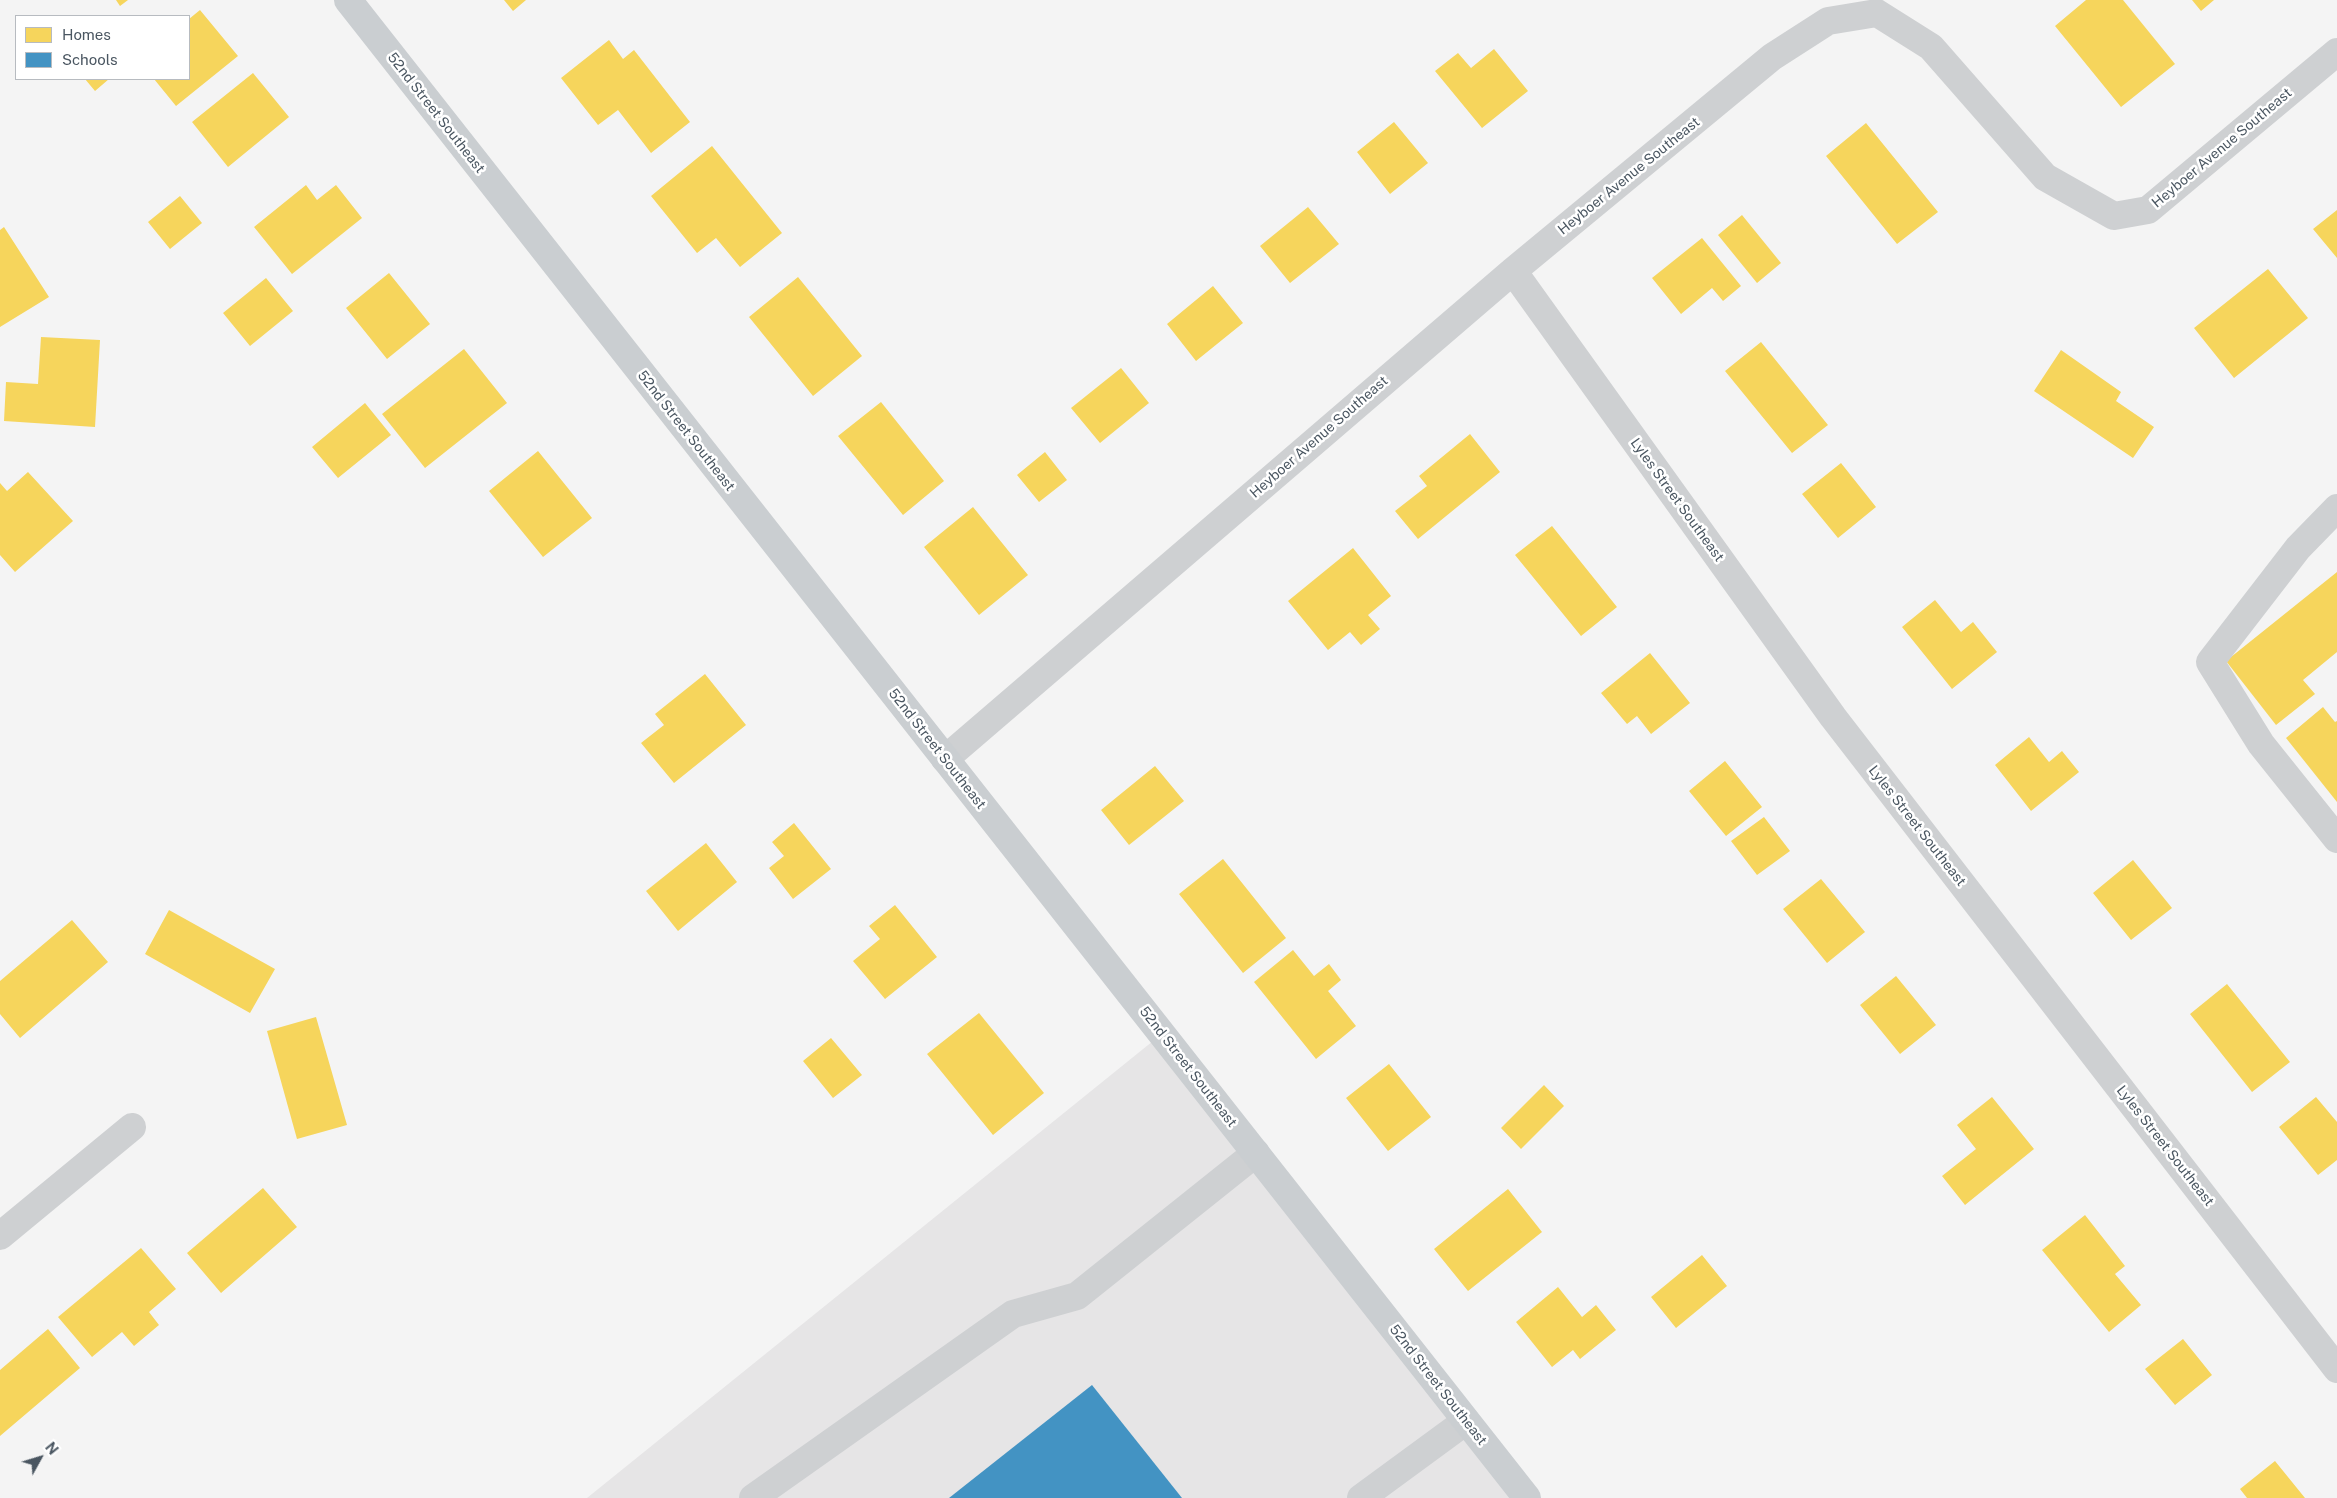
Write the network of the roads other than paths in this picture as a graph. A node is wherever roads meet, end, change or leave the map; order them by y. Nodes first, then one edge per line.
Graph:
1 (348, 0) edge
2 (2337, 52) edge
3 (1513, 271) junction
4 (2337, 508) edge
5 (945, 759) junction
6 (2337, 839) edge
7 (132, 1127) dead end
8 (1256, 1153) junction
9 (0, 1236) edge
10 (2337, 1369) edge
11 (1466, 1421) junction
12 (753, 1498) edge
13 (1361, 1498) edge
14 (1527, 1498) edge

1 - 5 main road, 52nd Street Southeast
2 - 3 street, Heyboer Avenue Southeast
3 - 5 street, Heyboer Avenue Southeast
3 - 10 street, Lyles Street Southeast
4 - 6 street
5 - 8 main road, 52nd Street Southeast
7 - 9 street
8 - 11 main road, 52nd Street Southeast
8 - 12 street
11 - 13 street
11 - 14 main road, 52nd Street Southeast

